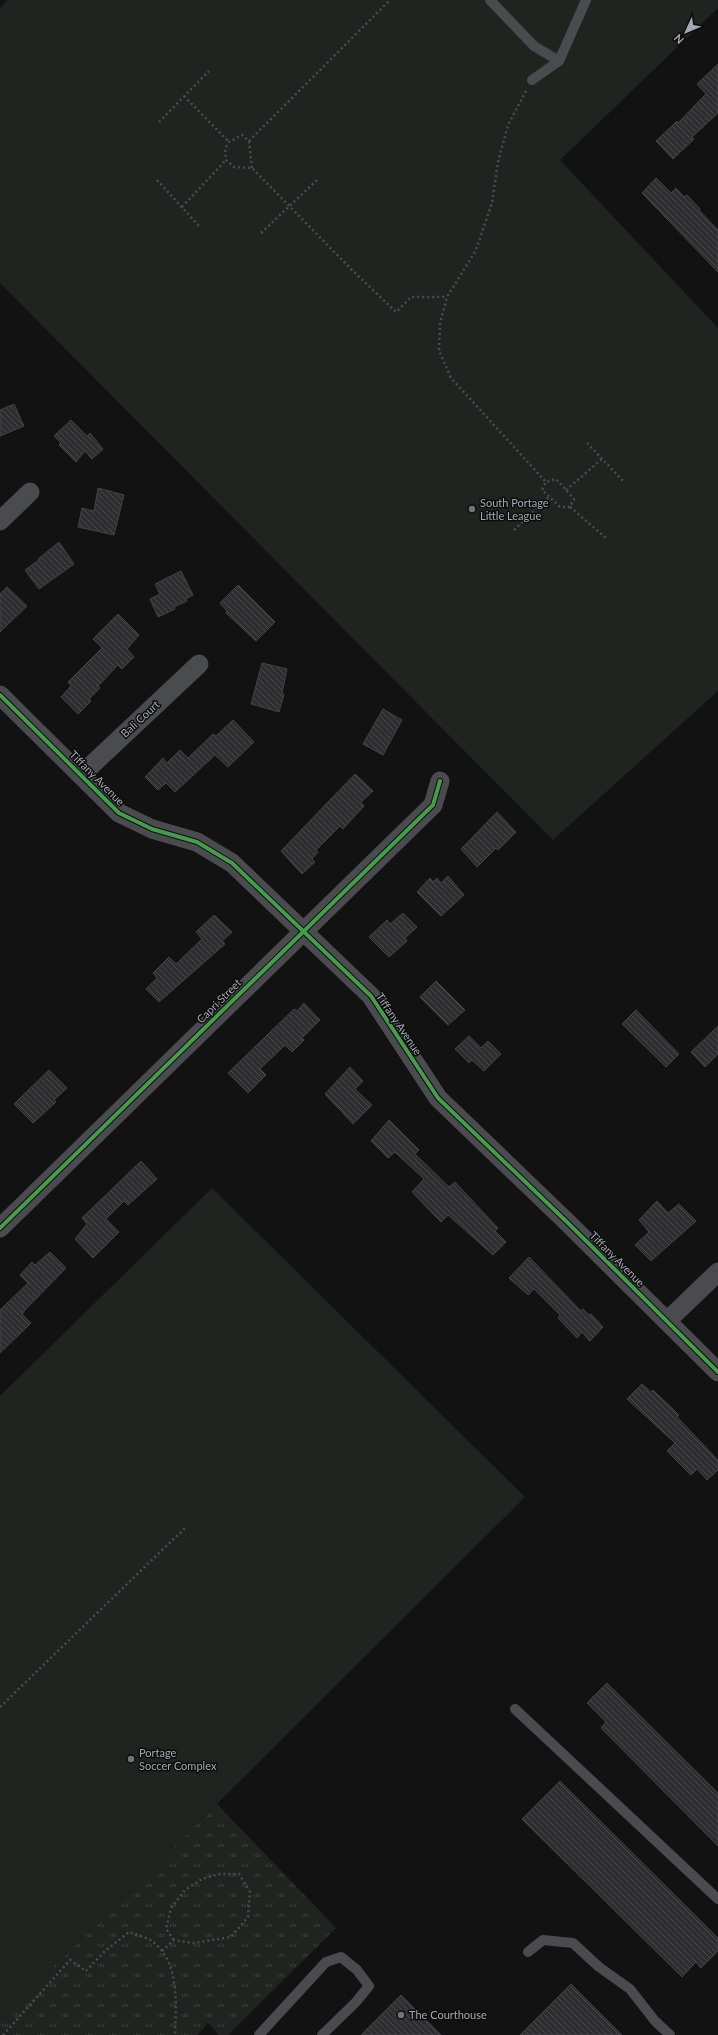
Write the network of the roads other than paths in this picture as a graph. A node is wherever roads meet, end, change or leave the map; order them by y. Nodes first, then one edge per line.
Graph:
1 (490, 0) edge
2 (586, 0) edge
3 (559, 61) junction
4 (532, 80) road end
5 (30, 492) dead end
6 (0, 521) edge
7 (199, 664) dead end
8 (0, 695) edge
9 (81, 775) junction
10 (440, 781) dead end
11 (302, 931) junction
12 (0, 1228) edge
13 (718, 1272) edge
14 (667, 1321) junction
15 (718, 1372) edge
16 (515, 1709) dead end
17 (718, 1899) edge
18 (528, 1952) dead end
19 (259, 2035) edge
20 (322, 2035) edge
21 (670, 2035) edge

1 - 3 lane
2 - 3 lane
3 - 4 lane
5 - 6 street
7 - 9 street, Bali Court
8 - 9 street, Tiffany Avenue
9 - 11 street, Tiffany Avenue
10 - 11 street, Capri Street
11 - 12 street, Capri Street
11 - 14 street, Tiffany Avenue
13 - 14 street
14 - 15 street, Tiffany Avenue
16 - 17 lane
18 - 21 lane
19 - 20 lane

